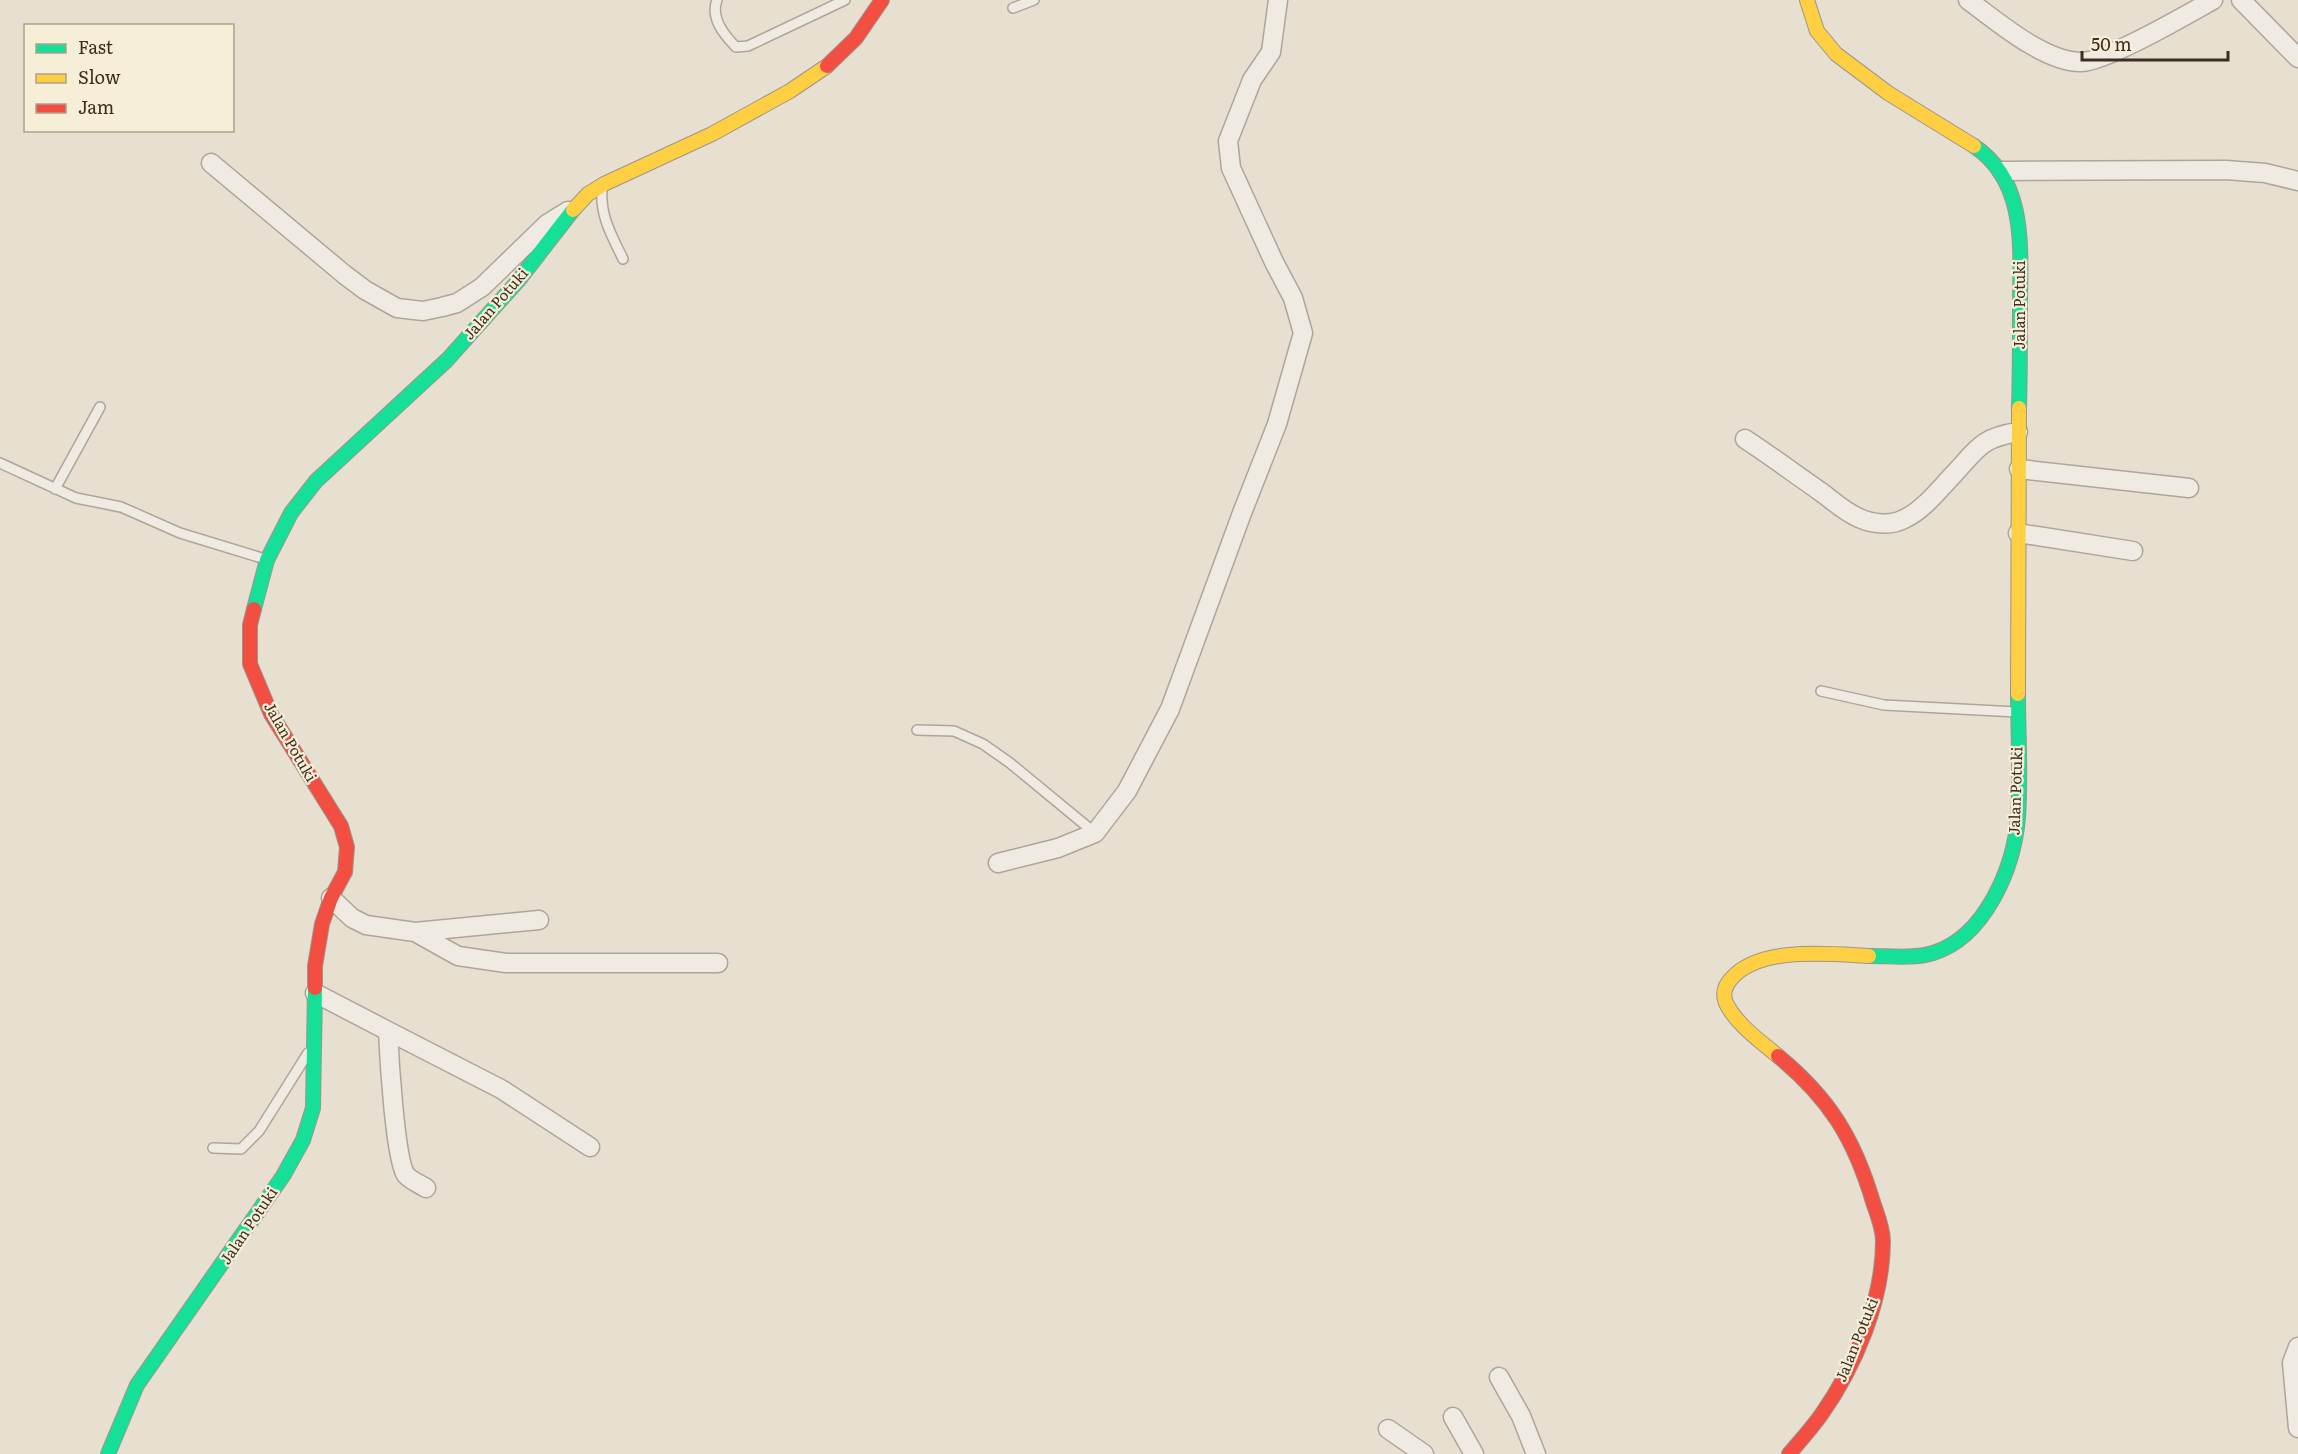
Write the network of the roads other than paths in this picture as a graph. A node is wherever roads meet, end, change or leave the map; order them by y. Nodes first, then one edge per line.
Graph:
1 (717, 0) edge
2 (845, 0) edge
3 (882, 0) edge
4 (1034, 0) edge
5 (1278, 0) edge
6 (1807, 0) edge
7 (1968, 0) edge
8 (2213, 0) edge
9 (2241, 0) edge
10 (1013, 8) dead end
11 (2298, 58) edge
12 (211, 163) dead end
13 (2002, 171) junction
14 (2298, 181) edge
15 (602, 184) junction
16 (572, 208) junction
17 (622, 259) dead end
18 (100, 407) dead end
19 (2018, 432) junction
20 (1745, 439) dead end
21 (0, 463) edge
22 (2019, 469) junction
23 (2189, 488) dead end
24 (55, 489) junction
25 (2018, 533) junction
26 (2133, 551) dead end
27 (267, 560) junction
28 (1821, 691) dead end
29 (2017, 712) junction
30 (916, 730) dead end
31 (1095, 833) junction
32 (998, 864) dead end
33 (331, 898) junction
34 (539, 920) dead end
35 (416, 932) junction
36 (718, 963) dead end
37 (315, 993) junction
38 (388, 1031) junction
39 (313, 1047) junction
40 (590, 1147) dead end
41 (213, 1148) dead end
42 (426, 1188) dead end
43 (2298, 1347) edge
44 (1498, 1377) dead end
45 (1453, 1417) dead end
46 (2298, 1428) edge
47 (1388, 1429) dead end
48 (108, 1454) edge
49 (1424, 1454) edge
50 (1474, 1454) edge
51 (1536, 1454) edge
52 (1789, 1454) edge

1 - 2 lane
3 - 15 street, Jalan Potuki
4 - 10 lane
5 - 31 street
6 - 13 street, Jalan Potuki
7 - 8 street
9 - 11 street
12 - 16 street
13 - 14 street
13 - 19 street, Jalan Potuki
15 - 16 street, Jalan Potuki
15 - 17 lane
16 - 27 street, Jalan Potuki
18 - 24 lane
19 - 20 street
19 - 22 street, Jalan Potuki
21 - 24 lane
22 - 23 street
22 - 25 street, Jalan Potuki
24 - 27 lane
25 - 26 street
25 - 29 street, Jalan Potuki
27 - 33 street, Jalan Potuki
28 - 29 lane
29 - 52 street, Jalan Potuki
30 - 31 lane
31 - 32 street
33 - 35 street
33 - 37 street, Jalan Potuki
34 - 35 street
35 - 36 street
37 - 38 street
37 - 39 street, Jalan Potuki
38 - 40 street
38 - 42 street
39 - 41 lane
39 - 48 street, Jalan Potuki
43 - 46 street
44 - 51 street
45 - 50 street
47 - 49 street

